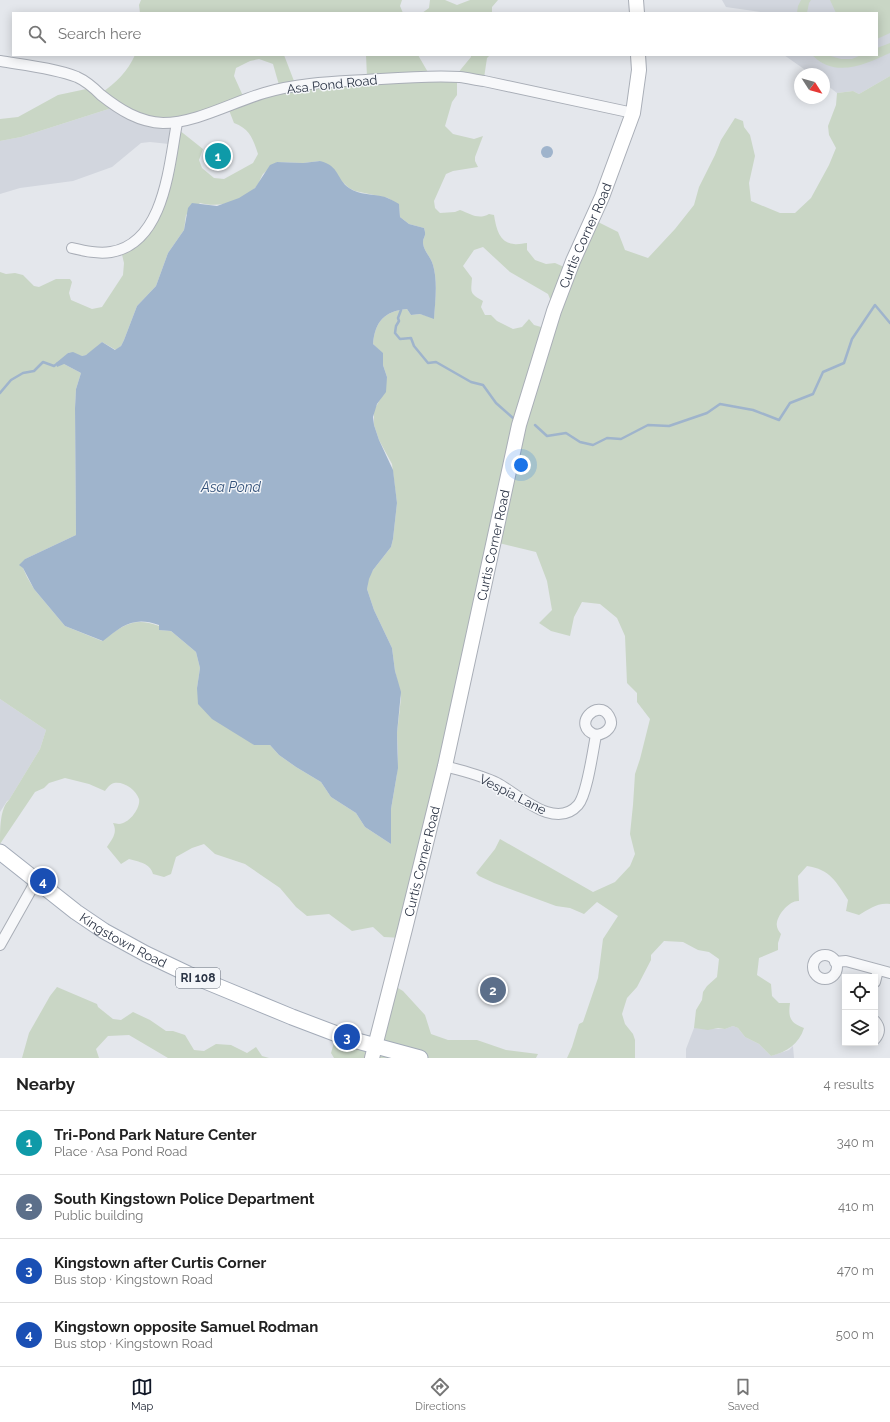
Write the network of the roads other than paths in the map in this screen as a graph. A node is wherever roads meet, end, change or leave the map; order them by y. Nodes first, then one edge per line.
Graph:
1 (636, 0) edge
2 (637, 12) edge
3 (638, 56) edge
4 (0, 60) edge
5 (633, 113) junction
6 (177, 122) junction
7 (72, 248) dead end
8 (596, 735) dead end
9 (445, 766) junction
10 (0, 852) edge
11 (36, 881) junction
12 (0, 945) edge
13 (835, 962) dead end
14 (878, 970) junction
15 (890, 973) edge
16 (877, 974) edge
17 (373, 1052) edge
18 (420, 1058) edge

1 - 2 street
3 - 5 street, Curtis Corner Road
4 - 6 street, Asa Pond Road
5 - 6 street, Asa Pond Road
5 - 9 street, Curtis Corner Road
6 - 7 street
8 - 9 street, Vespia Lane
9 - 17 street, Curtis Corner Road
10 - 11 main road, Kingstown Road / RI 108
11 - 12 street
11 - 17 main road, Kingstown Road / RI 108
13 - 14 street
14 - 15 street
14 - 16 street
17 - 18 main road, Kingstown Road / RI 108

